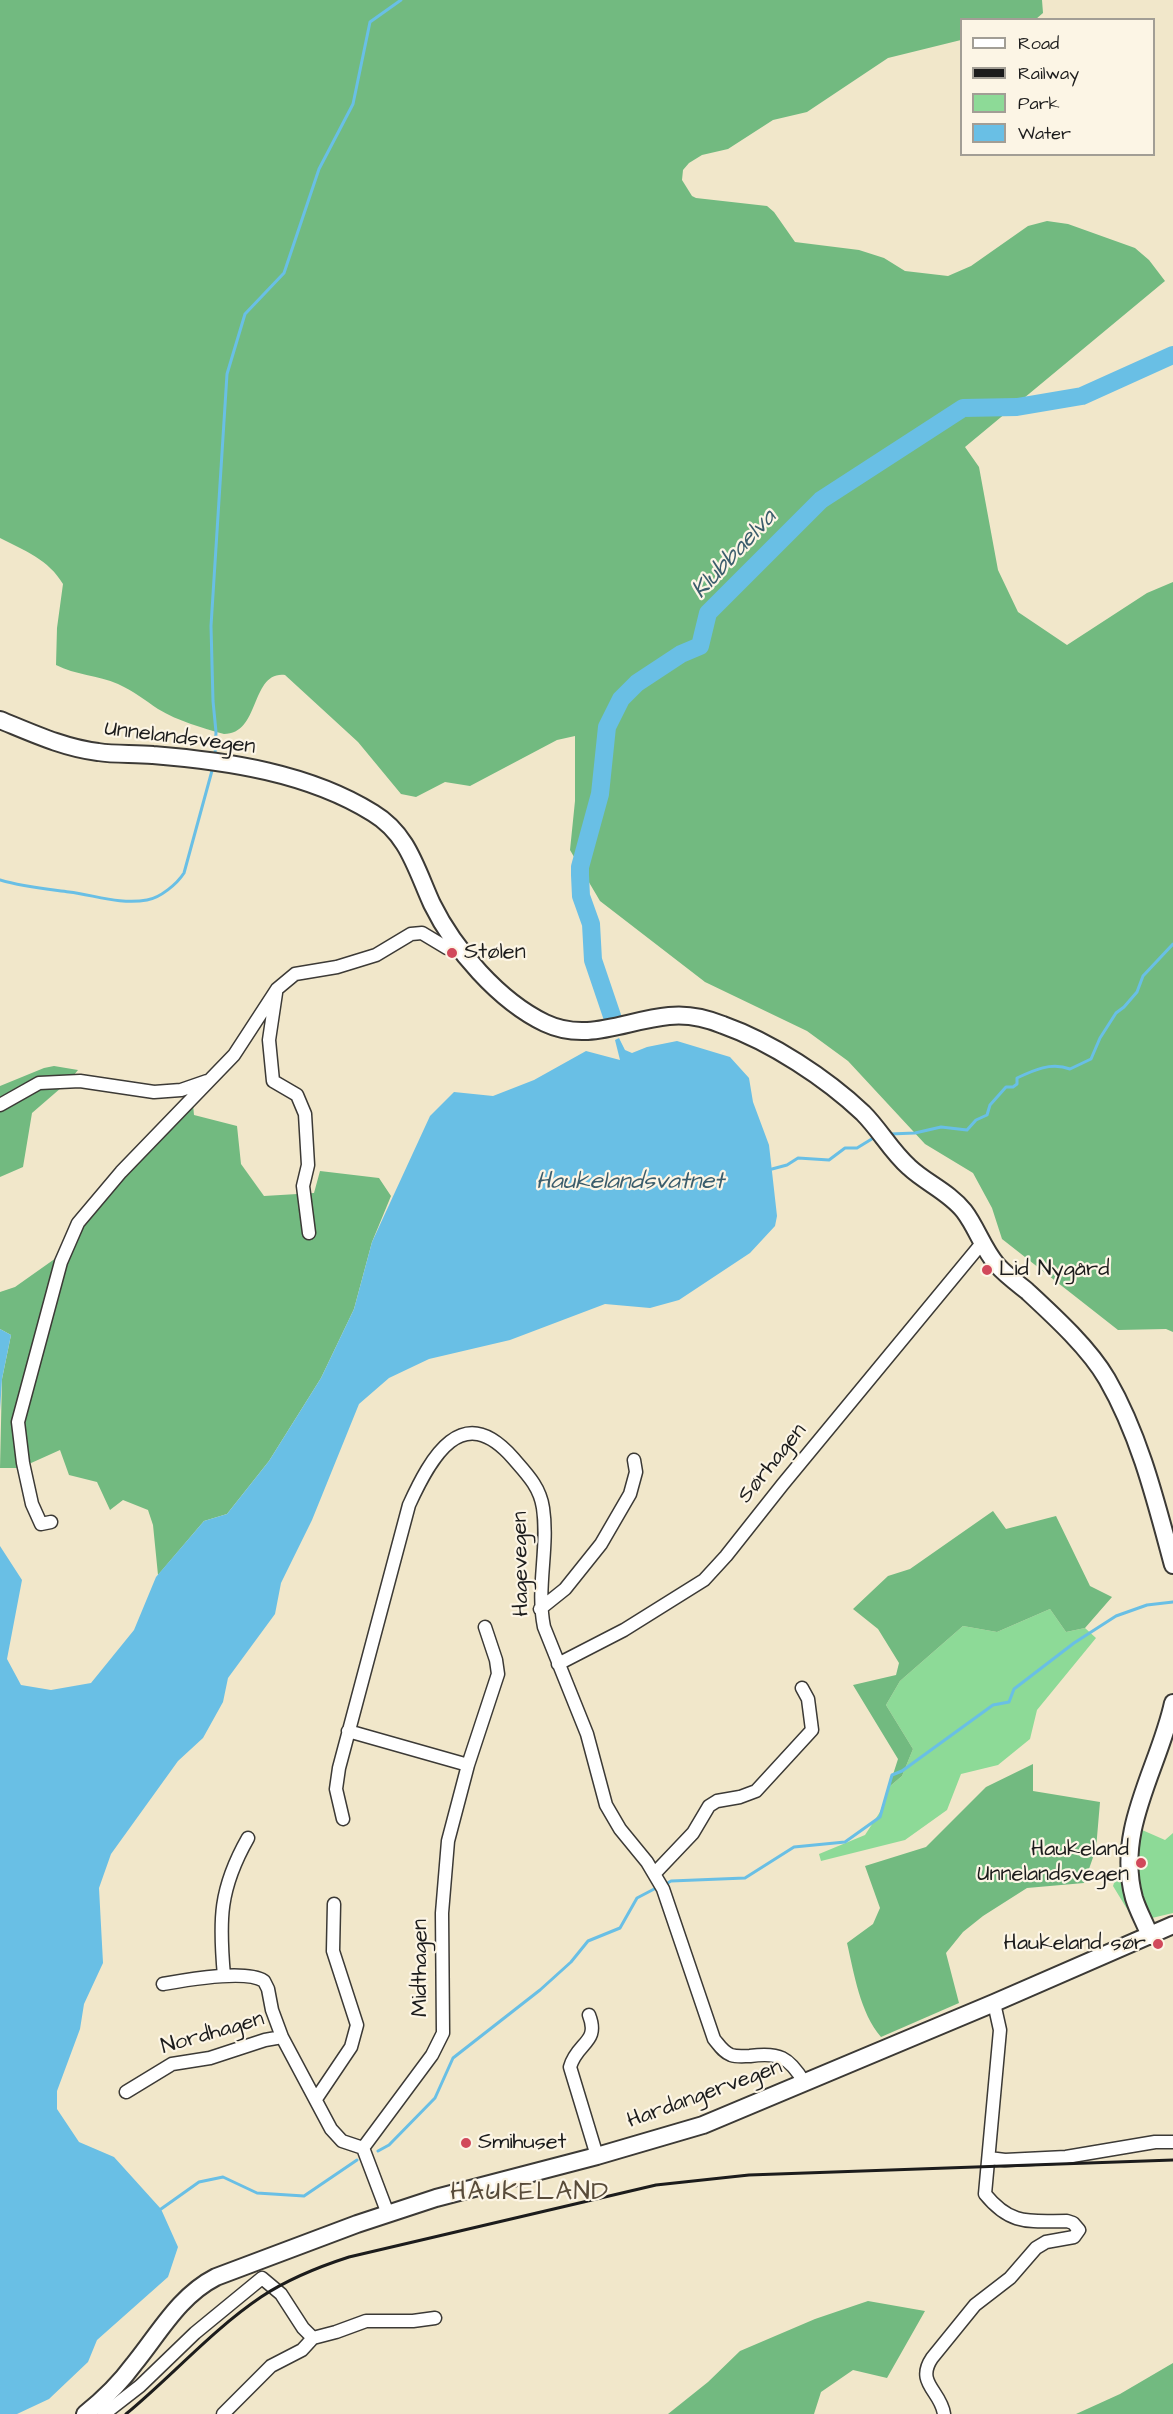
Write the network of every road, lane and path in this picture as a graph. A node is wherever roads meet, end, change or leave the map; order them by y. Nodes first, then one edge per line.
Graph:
1 (0, 720) edge
2 (457, 945) junction
3 (277, 989) junction
4 (211, 1079) junction
5 (0, 1104) edge
6 (309, 1233) dead end
7 (982, 1243) junction
8 (634, 1460) dead end
9 (51, 1522) dead end
10 (1173, 1565) edge
11 (540, 1609) junction
12 (485, 1627) dead end
13 (558, 1664) junction
14 (802, 1688) dead end
15 (1173, 1703) edge
16 (348, 1731) junction
17 (468, 1765) junction
18 (343, 1819) dead end
19 (248, 1838) dead end
20 (659, 1881) junction
21 (334, 1904) dead end
22 (1173, 1925) edge
23 (1150, 1936) junction
24 (224, 1976) junction
25 (163, 1984) dead end
26 (994, 2003) junction
27 (589, 2015) dead end
28 (282, 2037) junction
29 (804, 2082) junction
30 (126, 2092) dead end
31 (316, 2099) junction
32 (1173, 2142) edge
33 (363, 2148) junction
34 (597, 2156) junction
35 (989, 2158) junction
36 (388, 2214) junction
37 (435, 2318) dead end
38 (313, 2338) junction
39 (85, 2414) edge
40 (104, 2414) edge
41 (223, 2414) edge
42 (944, 2414) edge

1 - 2 main road, Unnelandsvegen
2 - 3 street
2 - 7 main road, Unnelandsvegen
3 - 4 street
3 - 6 street
4 - 5 street
4 - 9 street
7 - 10 main road, Unnelandsvegen
7 - 13 street, Sørhagen
8 - 11 street
11 - 13 street, Hagevegen
11 - 16 street, Hagevegen
12 - 17 street, Midthagen
13 - 20 street, Hagevegen
14 - 20 street
15 - 23 main road
16 - 17 street
16 - 18 street, Hagevegen
17 - 33 street, Midthagen
19 - 24 street
20 - 29 street, Hagevegen
21 - 31 street
22 - 23 main road, Hardangervegen
23 - 26 main road, Hardangervegen
24 - 25 street, Nordhagen
24 - 28 street, Nordhagen
26 - 29 main road, Hardangervegen
26 - 35 street
27 - 34 street
28 - 30 street, Nordhagen
28 - 31 street, Nordhagen
29 - 34 main road, Hardangervegen
31 - 33 street, Nordhagen
32 - 35 street
33 - 36 street
34 - 36 main road, Hardangervegen
35 - 42 street
36 - 39 main road, Hardangervegen
37 - 38 street
38 - 40 street
38 - 41 street

